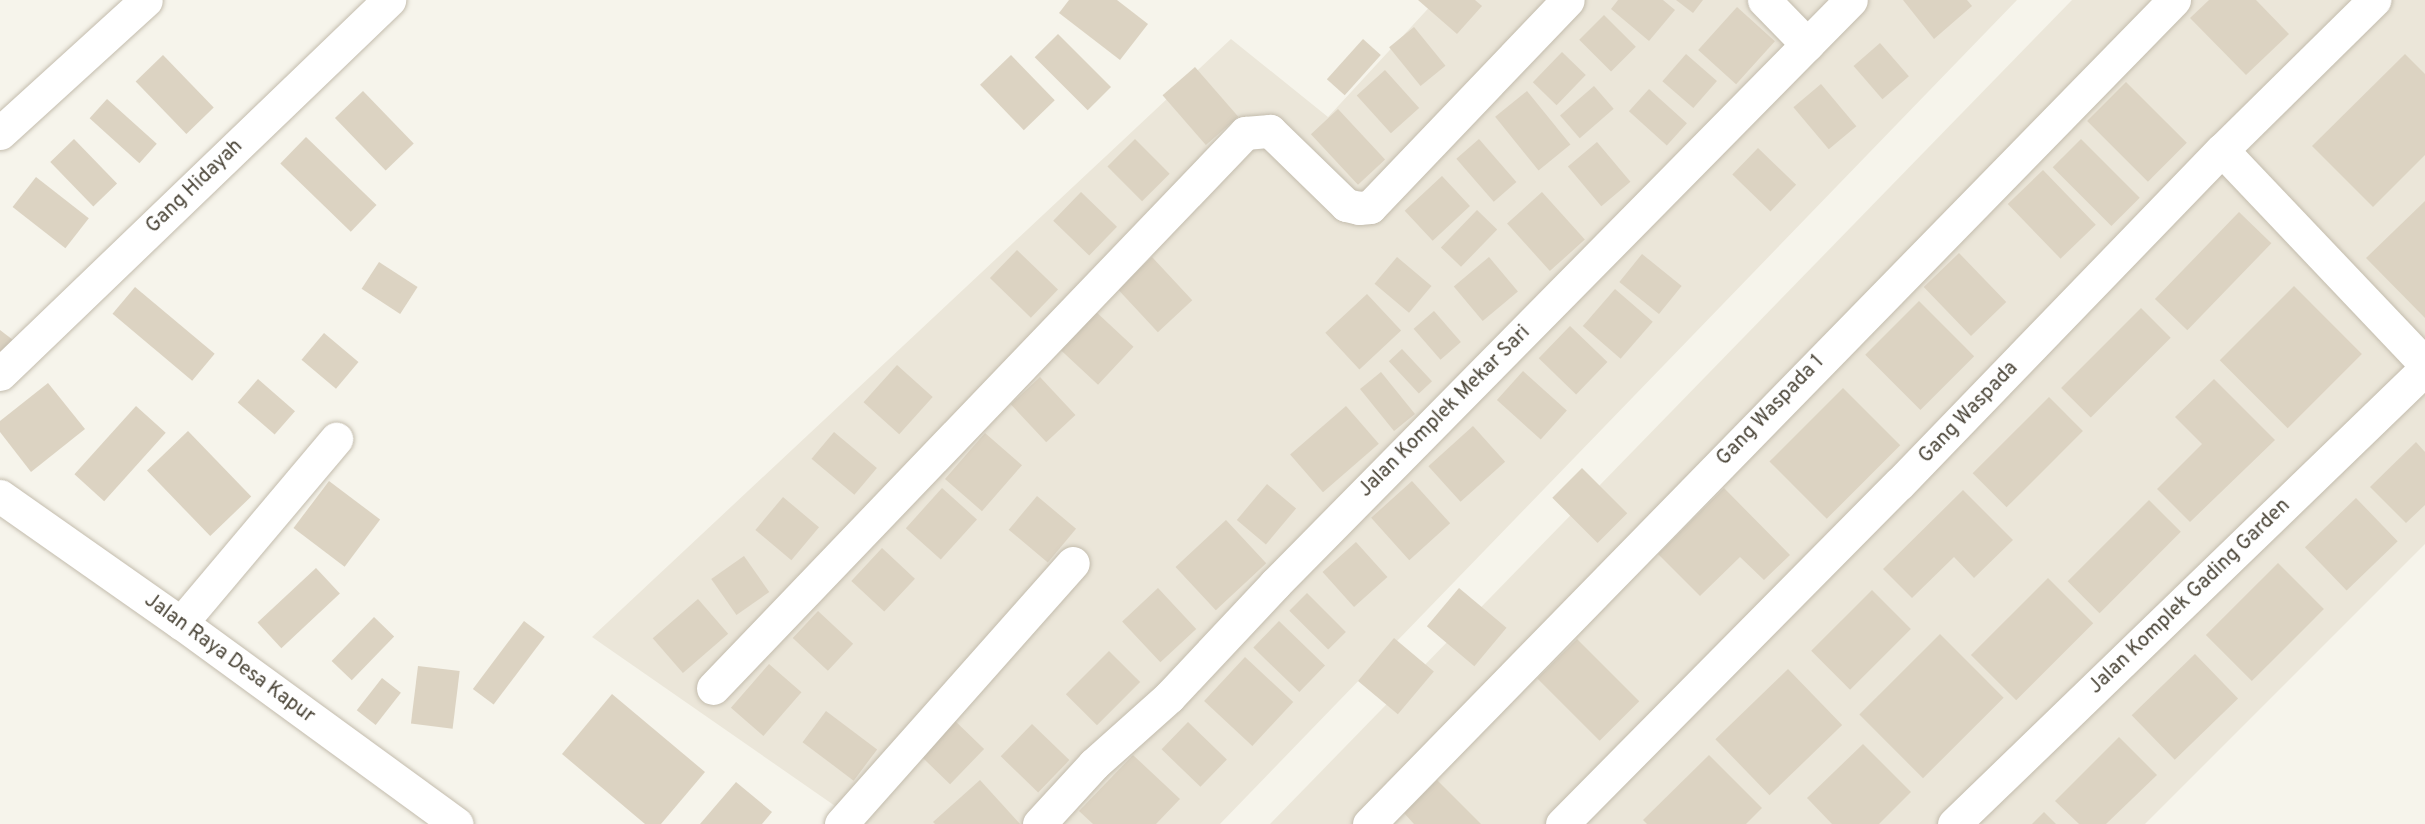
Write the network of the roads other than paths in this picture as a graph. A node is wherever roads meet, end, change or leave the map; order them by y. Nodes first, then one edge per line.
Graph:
1 (146, 0) edge
2 (390, 0) edge
3 (1568, 0) edge
4 (1764, 0) edge
5 (1851, 0) edge
6 (2174, 0) edge
7 (2374, 0) edge
8 (1807, 44) junction
9 (0, 133) edge
10 (2222, 150) junction
11 (2425, 363) edge
12 (2425, 369) edge
13 (0, 374) edge
14 (336, 439) dead end
15 (0, 496) edge
16 (1073, 562) dead end
17 (181, 623) junction
18 (713, 688) dead end
19 (457, 824) edge
20 (841, 824) edge
21 (1039, 824) edge
22 (1369, 824) edge
23 (1562, 824) edge
24 (1954, 824) edge

1 - 9 street
2 - 13 street, Gang Hidayah
3 - 18 street
4 - 8 street
5 - 8 street, Jalan Komplek Mekar Sari
6 - 22 street, Gang Waspada 1
7 - 10 street, Gang Waspada
8 - 21 street, Jalan Komplek Mekar Sari
10 - 11 street
10 - 23 street, Gang Waspada
12 - 24 street, Jalan Komplek Gading Garden
14 - 17 street
15 - 17 street, Jalan Raya Desa Kapur
16 - 20 street
17 - 19 street, Jalan Raya Desa Kapur

